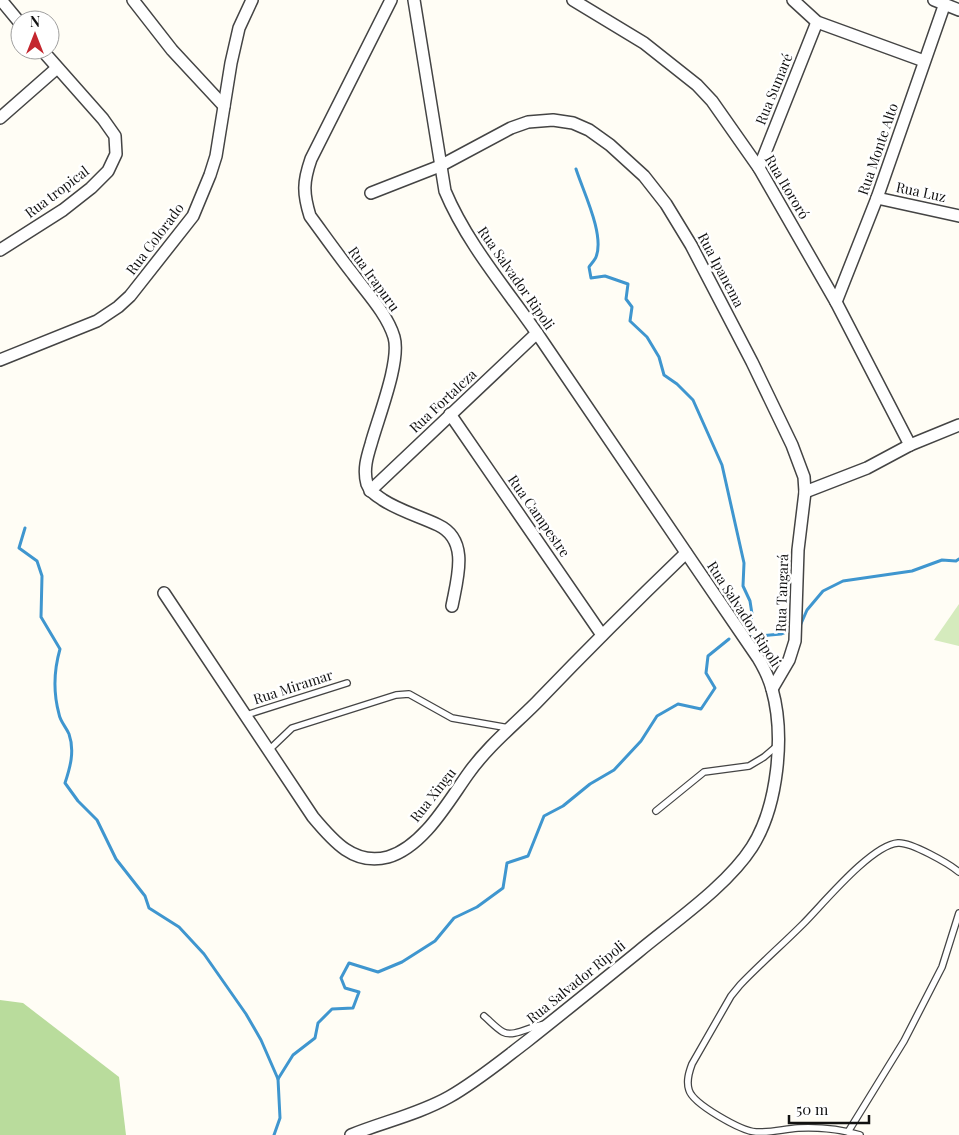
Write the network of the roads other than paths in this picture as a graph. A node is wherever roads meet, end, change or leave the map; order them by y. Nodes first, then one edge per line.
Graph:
1 (1, 0) edge
2 (133, 0) edge
3 (252, 0) edge
4 (391, 0) edge
5 (414, 0) edge
6 (573, 0) edge
7 (794, 0) edge
8 (939, 3) edge
9 (959, 10) edge
10 (10, 11) edge
11 (817, 22) junction
12 (50, 60) edge
13 (924, 61) junction
14 (57, 68) junction
15 (224, 106) junction
16 (0, 118) edge
17 (440, 166) junction
18 (759, 168) junction
19 (371, 193) dead end
20 (877, 198) junction
21 (959, 216) edge
22 (0, 250) edge
23 (836, 302) junction
24 (537, 333) junction
25 (0, 360) edge
26 (450, 414) junction
27 (959, 425) edge
28 (910, 445) junction
29 (370, 491) junction
30 (805, 492) junction
31 (686, 553) junction
32 (164, 593) dead end
33 (452, 606) dead end
34 (602, 635) junction
35 (347, 683) dead end
36 (772, 689) junction
37 (246, 715) junction
38 (511, 728) junction
39 (778, 746) junction
40 (269, 750) junction
41 (656, 811) dead end
42 (959, 872) edge
43 (959, 913) edge
44 (484, 1016) dead end
45 (548, 1024) junction
46 (848, 1132) junction
47 (350, 1135) edge
48 (860, 1135) edge

1 - 10 street
2 - 15 street
3 - 15 street, Rua Colorado
4 - 29 street, Rua Irapuru
5 - 17 street, Rua Salvador Ripoli
6 - 18 street, Rua Itororó
7 - 11 street
8 - 9 street
8 - 13 street, Rua Monte Alto
11 - 13 street
11 - 18 street, Rua Sumaré
12 - 14 street, Rua tropical
13 - 20 street, Rua Monte Alto
14 - 16 street
14 - 22 street, Rua tropical
15 - 25 street, Rua Colorado
17 - 19 street, Rua Ipanema
17 - 24 street, Rua Salvador Ripoli
17 - 30 street, Rua Ipanema
18 - 23 street, Rua Itororó
20 - 21 street, Rua Luz
20 - 23 street, Rua Monte Alto
23 - 28 street, Rua Itororó
24 - 26 street, Rua Fortaleza
24 - 31 street, Rua Salvador Ripoli
26 - 29 street, Rua Fortaleza
26 - 34 street, Rua Campestre
27 - 28 street
28 - 30 street
29 - 33 street
30 - 36 street, Rua Tangará
31 - 34 street, Rua Xingu
31 - 36 street, Rua Salvador Ripoli
32 - 37 street, Rua Xingu
34 - 38 street, Rua Xingu
35 - 37 lane, Rua Miramar
36 - 39 street, Rua Salvador Ripoli
37 - 40 street, Rua Xingu
38 - 40 lane
38 - 40 street, Rua Xingu
39 - 41 lane
39 - 45 street, Rua Salvador Ripoli
42 - 46 lane
43 - 46 lane
44 - 45 lane
45 - 47 street, Rua Salvador Ripoli
46 - 48 lane

